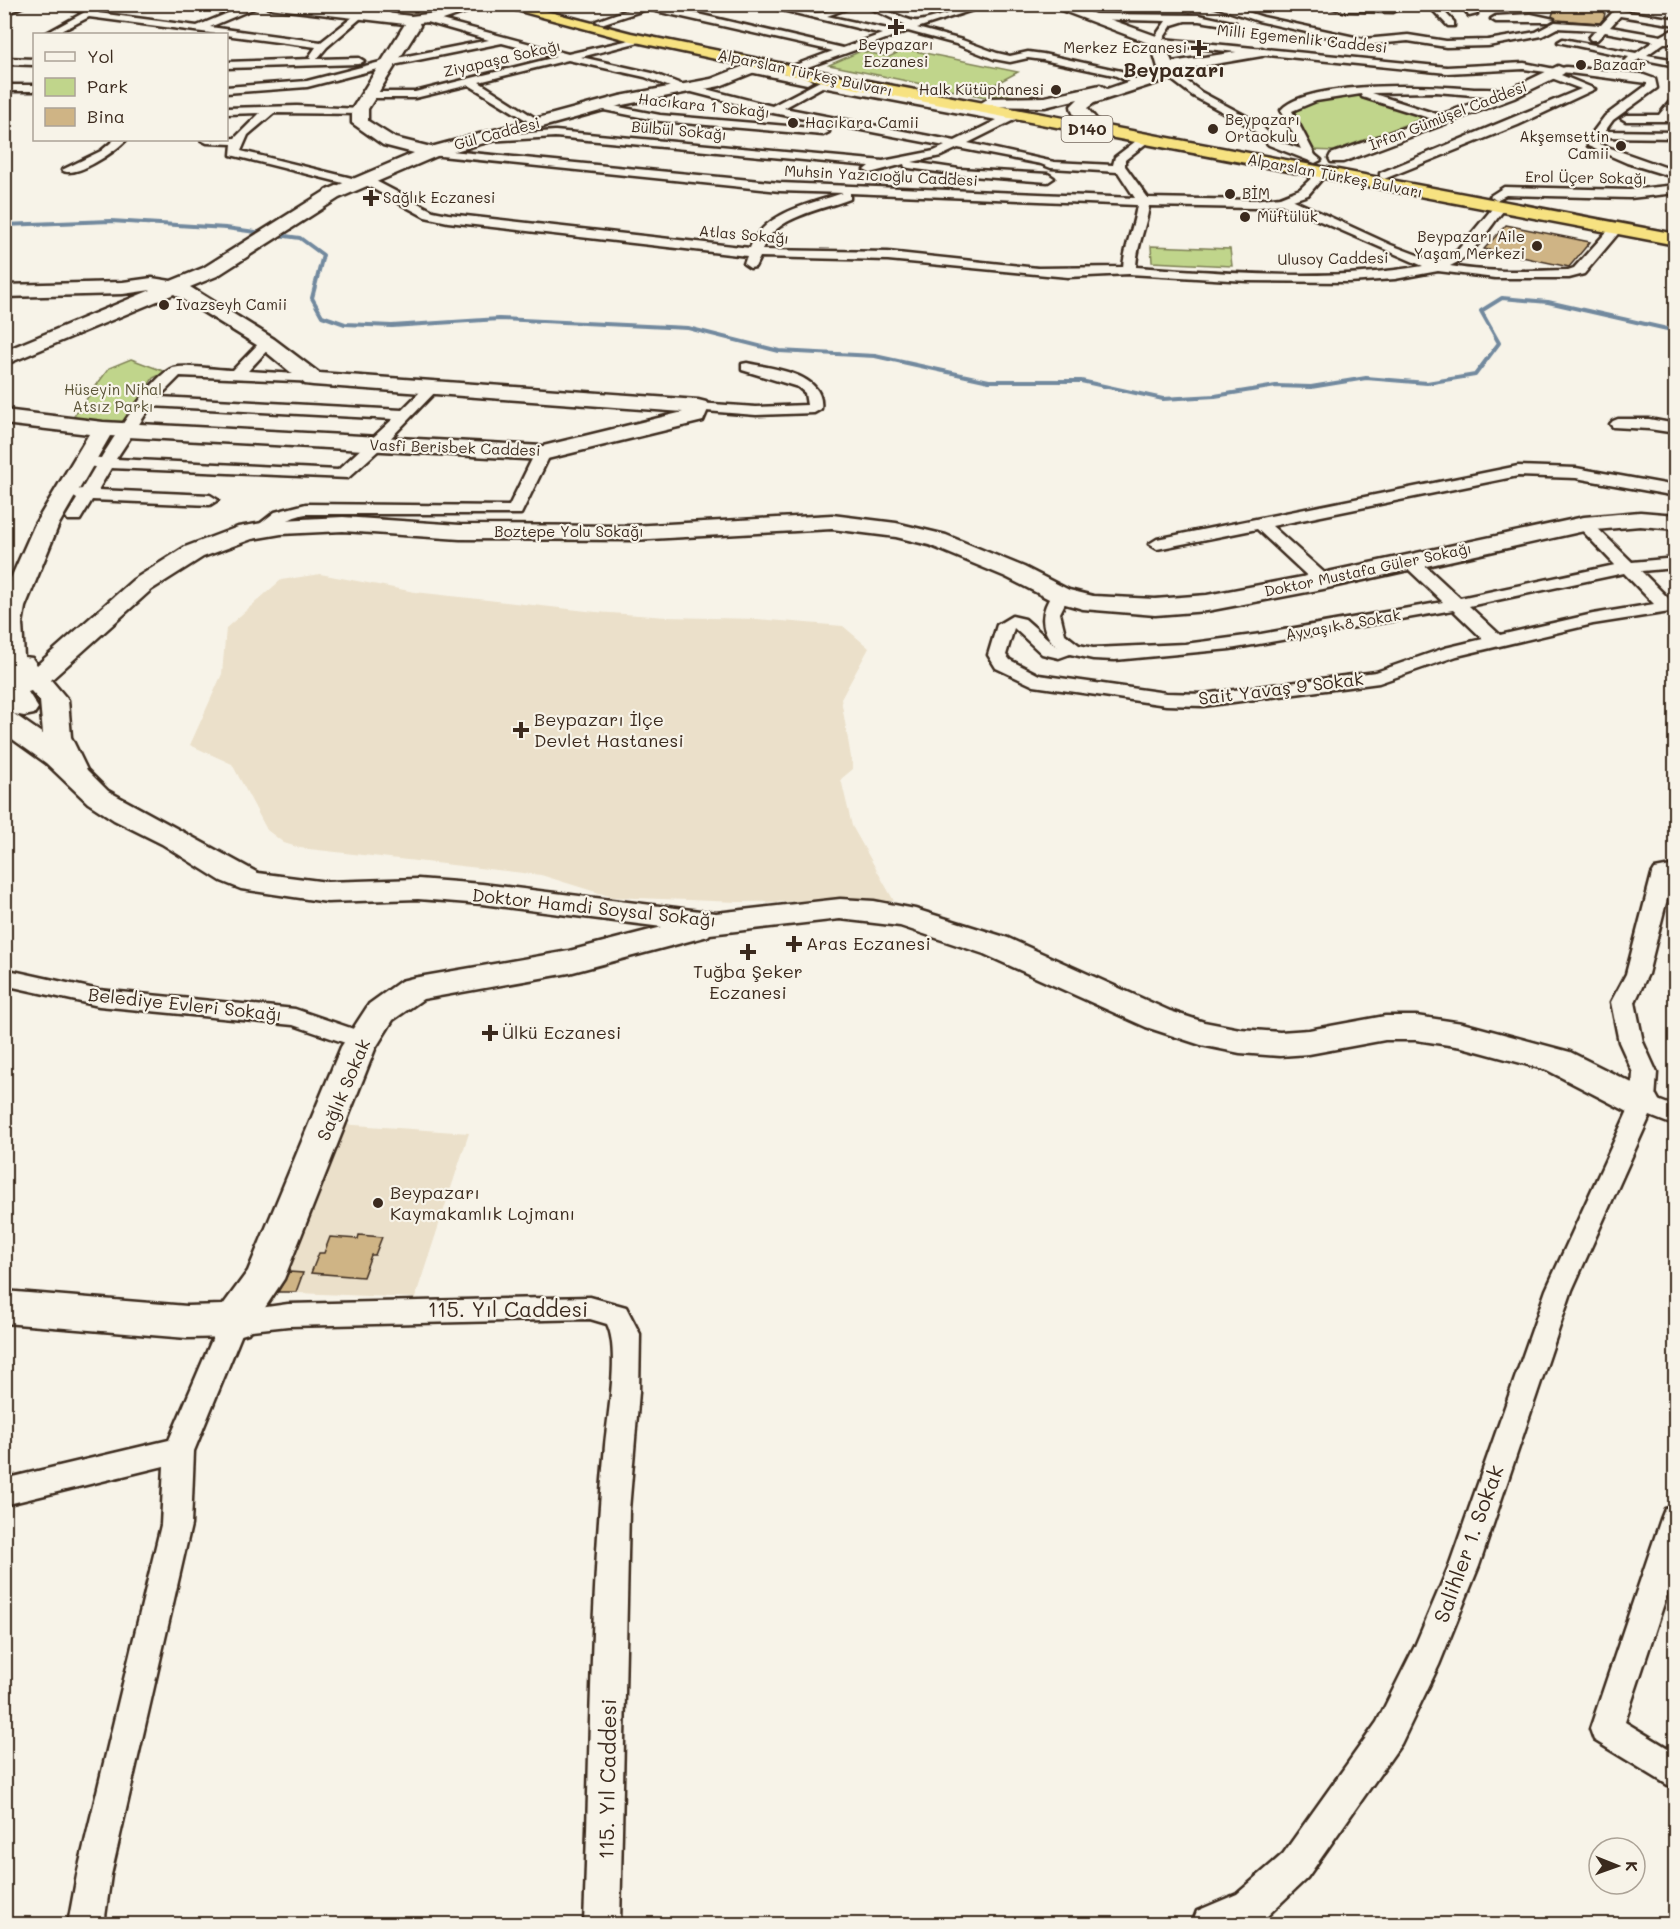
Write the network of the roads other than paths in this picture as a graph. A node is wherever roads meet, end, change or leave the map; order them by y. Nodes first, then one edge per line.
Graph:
1 (24, 4) edge
2 (46, 4) edge
3 (107, 4) edge
4 (260, 4) edge
5 (269, 4) edge
6 (483, 4) edge
7 (501, 4) edge
8 (533, 4) edge
9 (856, 4) edge
10 (865, 4) edge
11 (987, 4) edge
12 (1324, 4) edge
13 (1388, 4) edge
14 (1431, 4) edge
15 (1465, 4) edge
16 (1631, 4) edge
17 (1671, 4) edge
18 (645, 5) edge
19 (762, 5) edge
20 (1162, 6) dead end
21 (1209, 6) edge
22 (1508, 6) edge
23 (1676, 6) edge
24 (1066, 7) edge
25 (358, 10) edge
26 (4, 12) edge
27 (91, 12) junction
28 (1616, 12) edge
29 (1472, 14) dead end
30 (1122, 16) junction
31 (1089, 17) junction
32 (1522, 17) junction
33 (813, 18) junction
34 (1181, 19) junction
35 (418, 20) junction
36 (1638, 20) junction
37 (601, 21) junction
38 (1551, 21) junction
39 (143, 22) junction
40 (795, 22) dead end
41 (1676, 22) edge
42 (1657, 23) junction
43 (1450, 24) dead end
44 (784, 25) dead end
45 (1572, 26) junction
46 (911, 27) junction
47 (1603, 28) junction
48 (134, 29) dead end
49 (1203, 29) dead end
50 (1676, 31) edge
51 (193, 32) edge
52 (762, 32) junction
53 (1619, 32) junction
54 (52, 33) edge
55 (228, 34) edge
56 (893, 34) junction
57 (1214, 34) dead end
58 (1638, 35) junction
59 (252, 36) junction
60 (640, 39) junction
61 (1513, 39) junction
62 (1593, 39) junction
63 (1660, 39) junction
64 (502, 40) junction
65 (1157, 42) junction
66 (1676, 42) edge
67 (1446, 44) junction
68 (1472, 44) junction
69 (1624, 44) junction
70 (323, 45) junction
71 (1241, 49) junction
72 (1389, 49) dead end
73 (1648, 49) junction
74 (1460, 50) junction
75 (29, 51) dead end
76 (844, 51) junction
77 (1262, 52) junction
78 (232, 53) edge
79 (432, 55) junction
80 (1539, 55) dead end
81 (1675, 56) edge
82 (1424, 57) junction
83 (571, 58) junction
84 (1634, 59) junction
85 (4, 61) edge
86 (21, 61) junction
87 (393, 61) junction
88 (33, 62) edge
89 (452, 62) dead end
90 (1367, 62) junction
91 (310, 63) junction
92 (1659, 63) junction
93 (1565, 64) junction
94 (228, 65) edge
95 (756, 67) junction
96 (797, 68) junction
97 (1494, 68) junction
98 (473, 69) dead end
99 (1676, 70) edge
100 (1165, 73) junction
101 (1611, 73) junction
102 (495, 77) junction
103 (1134, 81) junction
104 (472, 82) junction
105 (1654, 82) junction
106 (820, 84) junction
107 (6, 88) edge
108 (33, 88) edge
109 (687, 88) junction
110 (228, 90) edge
111 (1350, 90) junction
112 (33, 94) edge
113 (369, 94) junction
114 (1509, 95) junction
115 (1675, 99) edge
116 (989, 103) junction
117 (598, 106) junction
118 (760, 107) junction
119 (271, 110) junction
120 (773, 110) junction
121 (228, 111) edge
122 (360, 112) junction
123 (1623, 114) junction
124 (1012, 117) junction
125 (1671, 118) edge
126 (1445, 120) junction
127 (1090, 121) junction
128 (536, 123) junction
129 (738, 126) junction
130 (1676, 129) edge
131 (879, 130) junction
132 (1598, 134) junction
133 (1643, 135) junction
134 (1676, 135) edge
135 (473, 140) junction
136 (1144, 140) junction
137 (119, 141) edge
138 (228, 141) edge
139 (237, 141) junction
140 (955, 146) junction
141 (714, 149) junction
142 (431, 152) junction
143 (1607, 152) junction
144 (888, 163) junction
145 (1320, 164) junction
146 (1051, 165) junction
147 (1121, 169) junction
148 (68, 170) dead end
149 (1615, 171) dead end
150 (1384, 175) junction
151 (1676, 175) edge
152 (677, 178) junction
153 (1048, 178) junction
154 (362, 181) junction
155 (1676, 189) edge
156 (853, 191) junction
157 (1050, 198) junction
158 (1282, 200) junction
159 (1144, 202) junction
160 (1498, 202) junction
161 (1616, 229) junction
162 (1676, 230) edge
163 (1676, 240) edge
164 (247, 246) junction
165 (757, 253) junction
166 (749, 265) dead end
167 (1439, 266) junction
168 (191, 267) junction
169 (1128, 270) junction
170 (210, 272) junction
171 (152, 284) junction
172 (177, 288) junction
173 (4, 291) edge
174 (231, 320) junction
175 (267, 343) junction
176 (4, 348) edge
177 (4, 359) edge
178 (747, 367) dead end
179 (237, 375) junction
180 (313, 379) junction
181 (432, 388) junction
182 (149, 401) junction
183 (698, 408) junction
184 (405, 415) junction
185 (4, 417) edge
186 (1618, 424) dead end
187 (1676, 429) edge
188 (115, 430) junction
189 (376, 445) junction
190 (543, 453) junction
191 (97, 462) junction
192 (1676, 491) edge
193 (77, 494) junction
194 (210, 500) dead end
195 (74, 517) dead end
196 (1676, 522) edge
197 (1260, 523) junction
198 (1584, 524) junction
199 (260, 530) junction
200 (1157, 544) dead end
201 (1412, 563) junction
202 (1676, 563) edge
203 (1629, 567) junction
204 (1323, 581) junction
205 (1060, 595) junction
206 (1458, 604) junction
207 (1671, 606) edge
208 (1496, 641) junction
209 (1070, 646) junction
210 (20, 700) edge
211 (66, 767) junction
212 (1676, 872) edge
213 (716, 924) junction
214 (4, 977) edge
215 (363, 1041) junction
216 (1642, 1104) junction
217 (1676, 1117) edge
218 (4, 1307) edge
219 (234, 1321) junction
220 (179, 1451) junction
221 (4, 1492) edge
222 (1676, 1519) edge
223 (1676, 1773) edge
224 (86, 1924) edge
225 (602, 1924) edge
226 (1210, 1924) edge

1 - 26 street
2 - 27 street
3 - 27 street
4 - 51 street
5 - 25 street
6 - 35 street
7 - 60 highway, Alparslan Türkeş Bulvarı / D140
8 - 37 highway, Alparslan Türkeş Bulvarı / D140
9 - 33 street
10 - 46 street
11 - 46 street
12 - 13 street
14 - 43 street
15 - 29 street
16 - 36 street
17 - 23 street
18 - 37 street
18 - 52 street
19 - 33 street
20 - 34 street
21 - 67 street
22 - 32 street
24 - 30 street
24 - 31 street, Milli Egemenlik Caddesi
25 - 35 street
25 - 70 street
27 - 39 street
27 - 54 street
28 - 36 street
28 - 47 street
30 - 31 street
30 - 34 street
31 - 65 street, Milli Egemenlik Caddesi
32 - 38 street
32 - 61 street
33 - 40 street
33 - 56 street
34 - 49 street
34 - 65 street
34 - 90 street
35 - 64 street
35 - 87 street
36 - 42 street
36 - 53 street
37 - 96 highway, Alparslan Türkeş Bulvarı / D140
38 - 45 street
38 - 61 street
38 - 74 street
39 - 48 street
39 - 51 street
41 - 42 street
42 - 58 street
44 - 52 street
45 - 47 street
45 - 93 street
46 - 56 street
46 - 103 street
47 - 53 street
47 - 62 street
50 - 63 street
52 - 76 street
53 - 58 street
55 - 59 street
56 - 76 street
57 - 71 street
58 - 63 street
58 - 69 street
59 - 70 street
59 - 78 street
60 - 83 street, Ziyapaşa Sokağı
60 - 95 highway, Alparslan Türkeş Bulvarı / D140
61 - 68 street
62 - 69 street
62 - 93 street
63 - 66 street
63 - 73 street
64 - 79 street
64 - 83 street
65 - 71 street, Milli Egemenlik Caddesi
65 - 100 street
67 - 68 street
67 - 82 street
68 - 74 street
69 - 73 street
70 - 91 street
71 - 77 street, Milli Egemenlik Caddesi
72 - 82 street
73 - 81 street
73 - 84 street
74 - 82 street
75 - 86 street
76 - 96 street
77 - 90 street, Milli Egemenlik Caddesi
77 - 100 street
79 - 87 street
79 - 89 street
80 - 97 street
81 - 92 street
82 - 90 street, Milli Egemenlik Caddesi
82 - 97 street, Milli Egemenlik Caddesi
83 - 102 street, Ziyapaşa Sokağı
83 - 109 street
84 - 92 street
84 - 93 street
84 - 101 street
85 - 86 street
86 - 88 street
87 - 91 street
87 - 110 street
87 - 113 street
91 - 94 street
92 - 99 street
92 - 105 street
93 - 97 street, Milli Egemenlik Caddesi
93 - 101 street
93 - 114 street, İrfan Gümüşel Caddesi
93 - 150 street
95 - 96 highway, Alparslan Türkeş Bulvarı / D140
95 - 106 street
95 - 109 street, Gül Caddesi
96 - 116 highway, Alparslan Türkeş Bulvarı / D140
96 - 124 highway, Alparslan Türkeş Bulvarı / D140
98 - 102 street
100 - 103 street
100 - 127 street
100 - 145 street
101 - 105 street
102 - 104 street, Ziyapaşa Sokağı
103 - 116 street
104 - 113 street, Ziyapaşa Sokağı
104 - 128 street
105 - 123 street
106 - 120 street
106 - 124 street
107 - 108 street
107 - 112 street
109 - 117 street, Gül Caddesi
109 - 118 street
111 - 114 street
111 - 126 street
111 - 145 street
113 - 122 street
114 - 126 street, İrfan Gümüşel Caddesi
115 - 125 street
116 - 127 highway, Alparslan Türkeş Bulvarı / D140
117 - 128 street, Gül Caddesi
117 - 129 street, Hacıkara 1 Sokağı
118 - 120 street
118 - 129 street
119 - 121 street
119 - 122 street
119 - 139 street
120 - 131 street
122 - 142 street
123 - 125 street
123 - 132 street
123 - 133 street
124 - 136 highway, Alparslan Türkeş Bulvarı / D140
124 - 140 street
125 - 130 street
126 - 145 street, İrfan Gümüşel Caddesi
127 - 145 highway, Alparslan Türkeş Bulvarı / D140
128 - 135 street, Gül Caddesi
129 - 131 street, Hacıkara 1 Sokağı
129 - 141 street
131 - 140 street
132 - 133 street
132 - 143 street
133 - 134 street
135 - 141 street, Bülbül Sokağı
135 - 142 street, Gül Caddesi
136 - 145 highway, Alparslan Türkeş Bulvarı / D140
136 - 147 street
137 - 148 street
138 - 139 street
139 - 154 street, Atlas Sokağı
140 - 144 street
140 - 146 street
141 - 144 street, Bülbül Sokağı
141 - 152 street
142 - 152 street, Muhsin Yazıcıoğlu Caddesi
142 - 154 street, Gül Caddesi
143 - 149 street
143 - 151 street
144 - 153 street
144 - 156 street
145 - 150 highway, Alparslan Türkeş Bulvarı / D140
145 - 158 street, Muhsin Yazıcıoğlu Caddesi
145 - 160 highway, Alparslan Türkeş Bulvarı / D140
146 - 147 street
146 - 153 street
147 - 159 street
150 - 160 highway, Alparslan Türkeş Bulvarı / D140
152 - 156 street, Muhsin Yazıcıoğlu Caddesi
153 - 157 street
154 - 164 street, Gül Caddesi
154 - 165 street, Atlas Sokağı
155 - 160 street, Erol Üçer Sokağı
156 - 157 street, Muhsin Yazıcıoğlu Caddesi
156 - 165 street
157 - 159 street, Muhsin Yazıcıoğlu Caddesi
158 - 159 street, Muhsin Yazıcıoğlu Caddesi
158 - 167 street, Ulusoy Caddesi
159 - 169 street
160 - 161 highway, Alparslan Türkeş Bulvarı / D140
160 - 162 highway, Alparslan Türkeş Bulvarı / D140
160 - 167 street
161 - 163 highway, Alparslan Türkeş Bulvarı / D140
161 - 167 street
164 - 168 street, Gül Caddesi
164 - 170 street, Gül Caddesi
165 - 166 street
165 - 169 street, Atlas Sokağı
167 - 169 street, Ulusoy Caddesi
168 - 170 street
168 - 171 street, Gül Caddesi
170 - 172 street, Gül Caddesi
170 - 174 street
171 - 172 street
171 - 173 street
171 - 176 street, Gül Caddesi
172 - 174 street
172 - 177 street, Gül Caddesi
174 - 175 street
175 - 179 street
175 - 180 street
178 - 183 street
179 - 180 street
179 - 182 street
180 - 181 street
181 - 183 street
181 - 184 street
182 - 184 street
182 - 188 street
183 - 190 street, Vasfi Berisbek Caddesi
184 - 189 street
185 - 188 street, Vasfi Berisbek Caddesi
186 - 187 street
188 - 189 street, Vasfi Berisbek Caddesi
188 - 191 street
189 - 190 street, Vasfi Berisbek Caddesi
189 - 191 street
190 - 199 street
191 - 193 street
192 - 197 street
193 - 194 street
193 - 195 street
193 - 210 street, Doktor Hamdi Soysal Sokağı
196 - 198 street, Doktor Mustafa Güler Sokağı
197 - 200 street
197 - 204 street
198 - 201 street, Doktor Mustafa Güler Sokağı
198 - 203 street
199 - 205 street, Boztepe Yolu Sokağı
199 - 210 street, Boztepe Yolu Sokağı
201 - 204 street, Doktor Mustafa Güler Sokağı
201 - 206 street
202 - 203 street, Ayvaşık 8 Sokak
203 - 206 street, Ayvaşık 8 Sokak
203 - 207 street
204 - 205 street, Doktor Mustafa Güler Sokağı
205 - 209 street
206 - 208 street
206 - 209 street, Ayvaşık 8 Sokak
207 - 208 street, Sait Yavaş 9 Sokak
208 - 209 street, Sait Yavaş 9 Sokak
210 - 211 street, Doktor Hamdi Soysal Sokağı
210 - 211 street
211 - 213 street, Doktor Hamdi Soysal Sokağı
212 - 216 street, Salihler 1. Sokak
213 - 215 street, Sağlık Sokak
213 - 216 street, Doktor Hamdi Soysal Sokağı
214 - 215 street, Belediye Evleri Sokağı
215 - 219 street, Sağlık Sokak
216 - 217 street
216 - 226 street, Salihler 1. Sokak
218 - 219 street, 115. Yıl Caddesi
219 - 220 street
219 - 225 street, 115. Yıl Caddesi
220 - 221 street
220 - 224 street
222 - 223 street

